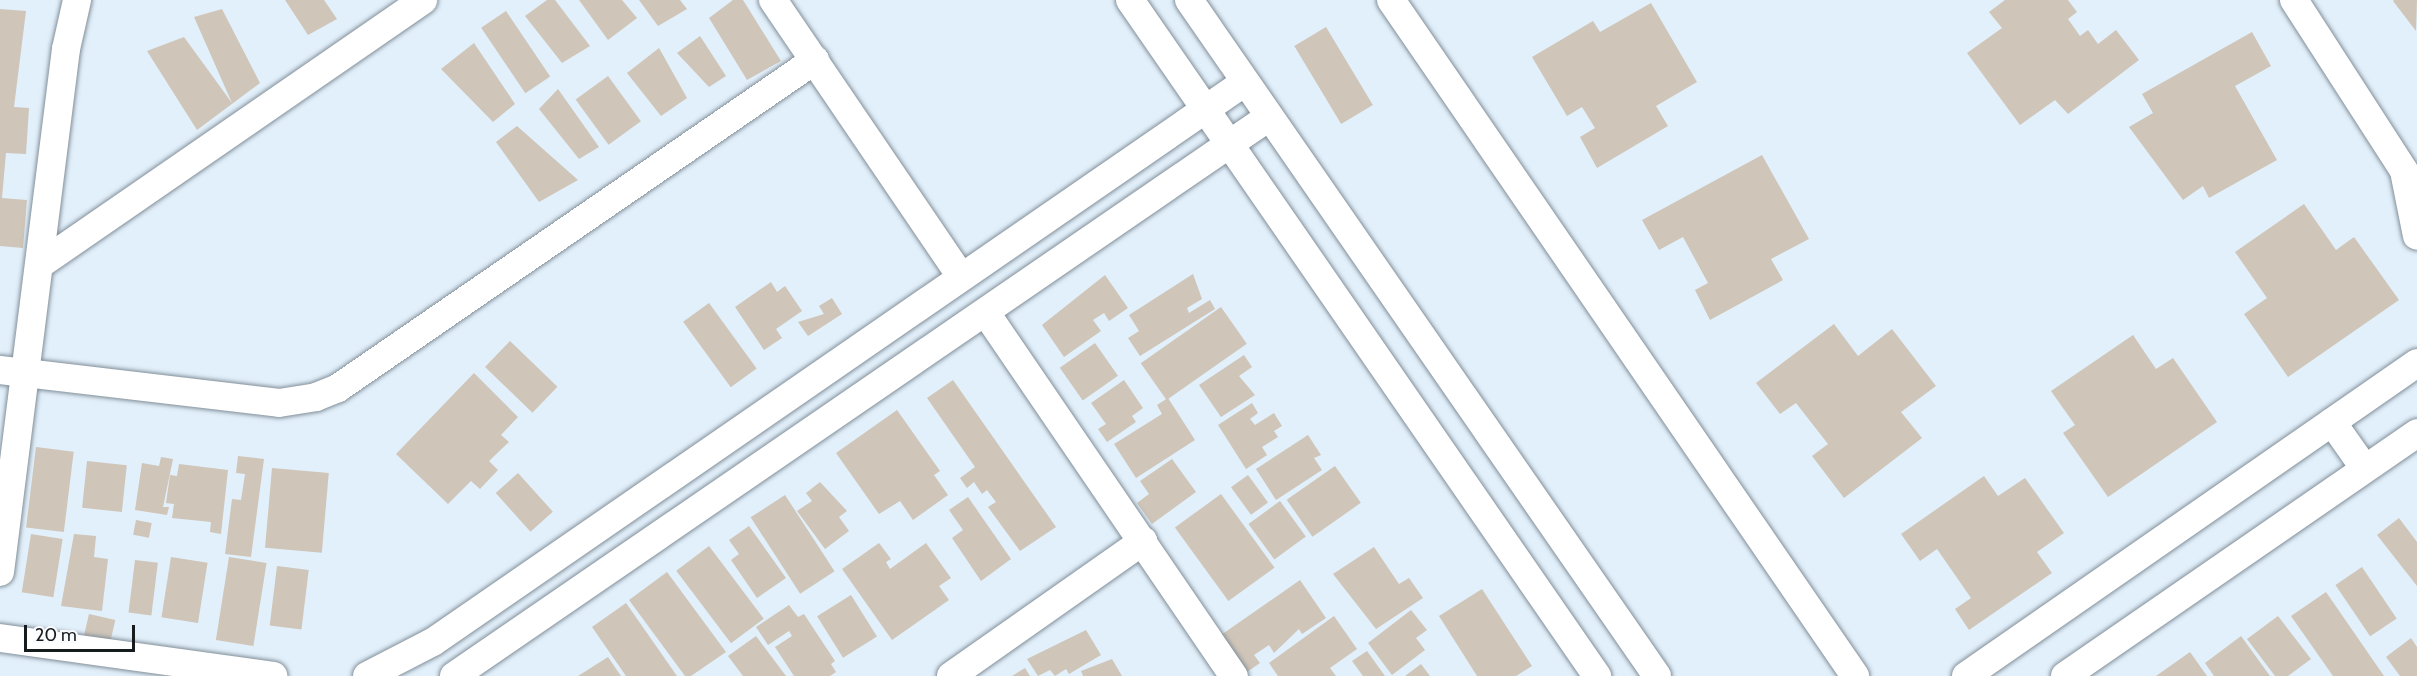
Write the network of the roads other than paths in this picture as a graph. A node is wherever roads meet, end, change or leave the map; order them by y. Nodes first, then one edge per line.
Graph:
1 (77, 0) edge
2 (423, 0) edge
3 (773, 0) edge
4 (1130, 0) edge
5 (1189, 0) edge
6 (1390, 0) edge
7 (2294, 0) edge
8 (814, 60) junction
9 (1245, 82) junction
10 (1205, 109) junction
11 (1269, 117) junction
12 (1230, 144) junction
13 (2411, 175) edge
14 (2417, 236) edge
15 (42, 263) junction
16 (961, 277) junction
17 (986, 313) junction
18 (2417, 363) edge
19 (13, 372) edge
20 (2332, 422) junction
21 (2417, 433) edge
22 (2365, 469) junction
23 (1143, 541) junction
24 (0, 572) edge
25 (0, 638) edge
26 (383, 673) edge
27 (273, 676) edge
28 (454, 676) edge
29 (951, 676) edge
30 (1234, 676) edge
31 (1597, 676) edge
32 (1657, 676) edge
33 (1855, 676) edge
34 (1966, 676) edge
35 (2065, 676) edge

1 - 15 street
2 - 15 street
3 - 8 street
4 - 10 street
5 - 9 street
6 - 33 street
7 - 13 street
8 - 16 street
8 - 19 street
9 - 10 street
9 - 11 street
10 - 12 street
10 - 16 street
11 - 12 street
11 - 32 street
12 - 17 street
12 - 31 street
13 - 14 street
15 - 19 street
16 - 26 street
17 - 23 street
17 - 28 street
18 - 20 street
19 - 24 street
20 - 22 street
20 - 34 street
21 - 22 street
22 - 35 street
23 - 29 street
23 - 30 street
25 - 27 street

